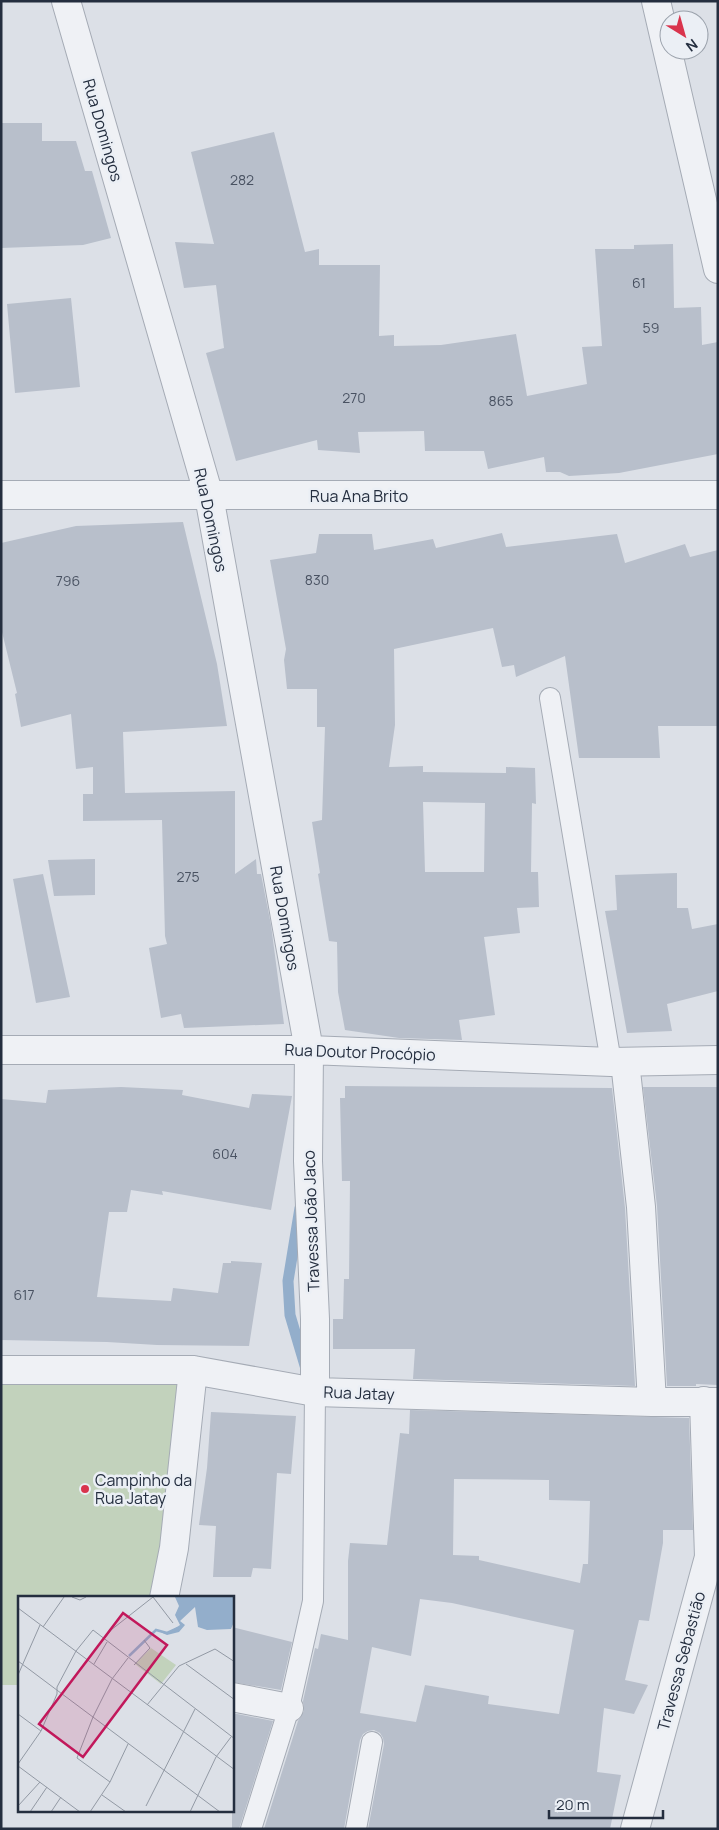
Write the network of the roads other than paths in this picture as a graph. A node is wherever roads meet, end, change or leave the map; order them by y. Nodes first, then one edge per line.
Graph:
1 (66, 1) edge
2 (656, 1) edge
3 (718, 269) edge
4 (1, 495) edge
5 (718, 495) edge
6 (208, 496) junction
7 (550, 698) dead end
8 (1, 1050) edge
9 (309, 1050) junction
10 (718, 1060) edge
11 (618, 1062) junction
12 (1, 1370) edge
13 (192, 1370) junction
14 (315, 1392) junction
15 (652, 1402) junction
16 (711, 1402) edge
17 (164, 1596) edge
18 (234, 1697) edge
19 (290, 1708) junction
20 (372, 1742) dead end
21 (251, 1829) edge
22 (356, 1829) edge
23 (635, 1829) edge

1 - 6 street, Rua Domingos
2 - 3 street
4 - 6 street, Rua Ana Brito
5 - 6 street, Rua Ana Brito
6 - 9 street, Rua Domingos
7 - 11 lane
8 - 9 street, Rua Doutor Procópio
9 - 11 street, Rua Doutor Procópio
9 - 14 street, Travessa João Jaco
10 - 11 street, Rua Doutor Procópio
11 - 15 street
12 - 13 street, Rua Jatay
13 - 14 street, Rua Jatay
13 - 17 street
14 - 15 street, Rua Jatay
14 - 19 lane
15 - 16 street, Rua Jatay
16 - 23 street, Travessa Sebastião
18 - 19 street
19 - 21 lane
20 - 22 lane

